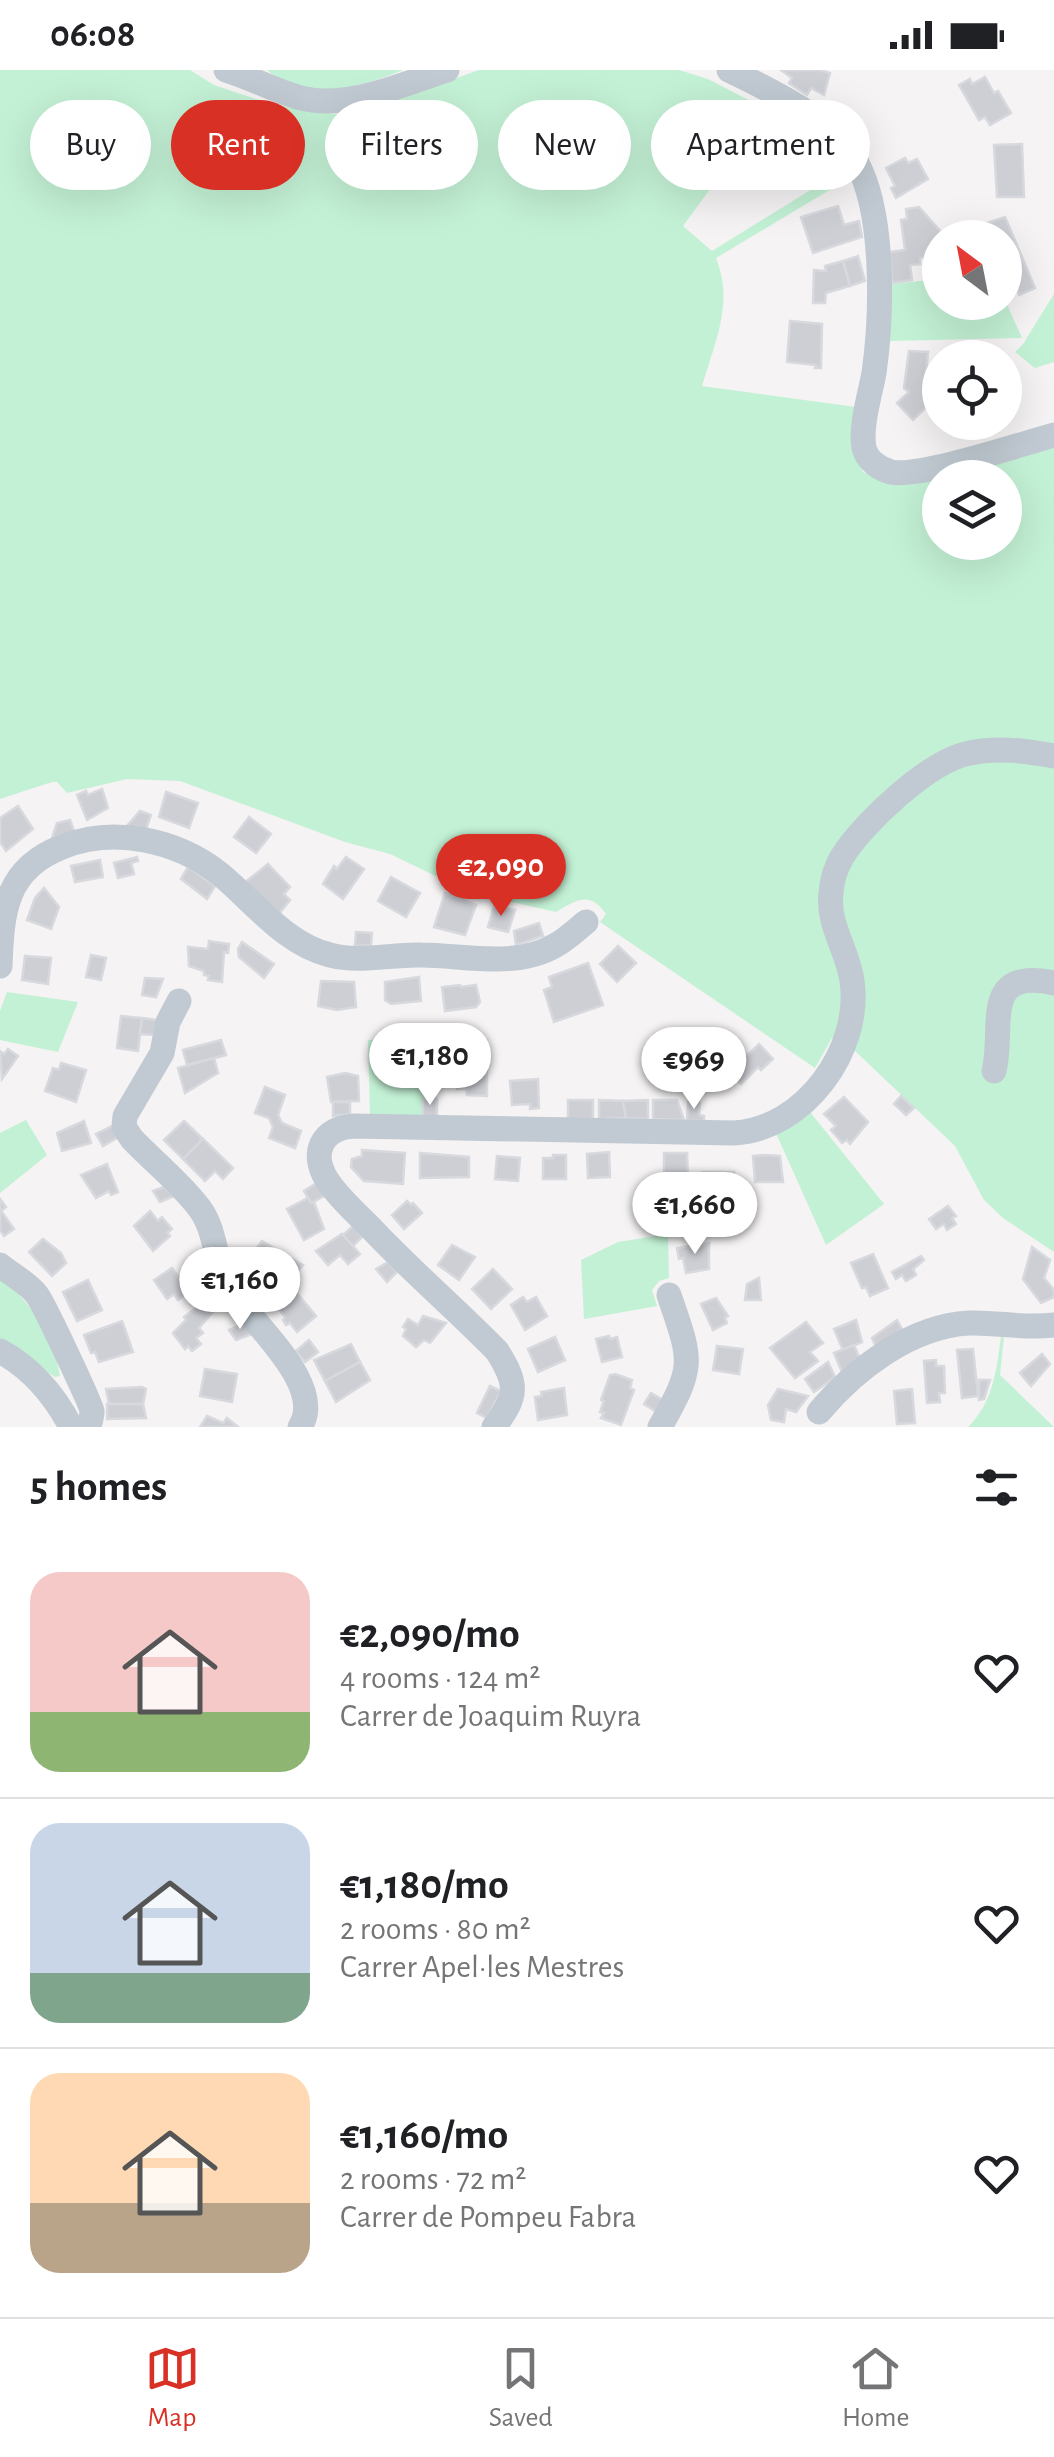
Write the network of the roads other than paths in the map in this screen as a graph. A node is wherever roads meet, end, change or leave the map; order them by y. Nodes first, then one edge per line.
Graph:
1 (226, 70) edge
2 (448, 70) edge
3 (729, 70) edge
4 (252, 74) edge
5 (1054, 435) edge
6 (1054, 756) edge
7 (586, 922) dead end
8 (0, 966) edge
9 (1054, 983) edge
10 (179, 1001) dead end
11 (994, 1070) dead end
12 (0, 1265) edge
13 (668, 1295) dead end
14 (1054, 1326) edge
15 (0, 1351) edge
16 (819, 1412) dead end
17 (71, 1427) edge
18 (89, 1427) edge
19 (300, 1427) edge
20 (494, 1427) edge
21 (660, 1427) edge

1 - 4 street
2 - 4 street
3 - 5 street
6 - 20 street
7 - 8 street
9 - 11 street
10 - 19 street
12 - 18 street
13 - 21 street
14 - 16 street
15 - 17 street

